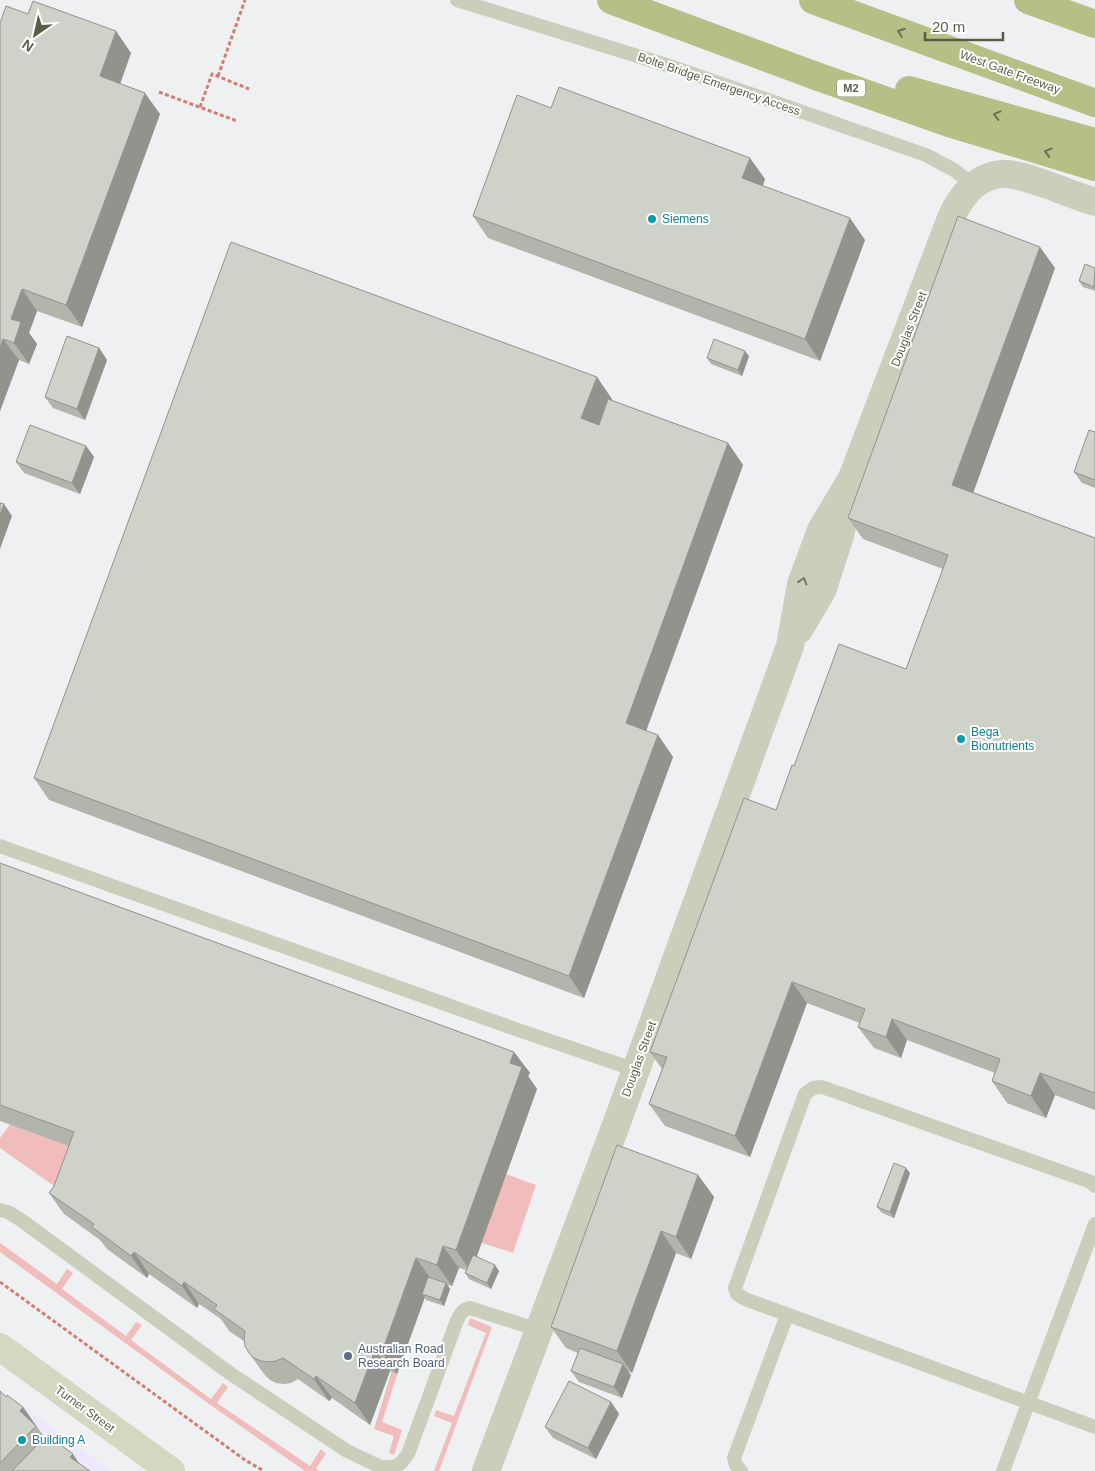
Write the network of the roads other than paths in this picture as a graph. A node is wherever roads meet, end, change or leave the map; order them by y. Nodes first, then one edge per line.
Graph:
1 (457, 0) edge
2 (611, 0) edge
3 (645, 0) edge
4 (812, 0) edge
5 (1028, 0) edge
6 (1095, 24) edge
7 (1095, 103) edge
8 (1095, 142) edge
9 (1095, 166) edge
10 (973, 185) junction
11 (1095, 202) edge
12 (0, 846) edge
13 (636, 1070) junction
14 (1095, 1186) edge
15 (0, 1210) edge
16 (1095, 1224) edge
17 (787, 1315) junction
18 (540, 1330) junction
19 (0, 1347) edge
20 (1029, 1403) junction
21 (1095, 1426) edge
22 (171, 1471) edge
23 (486, 1471) edge
24 (741, 1471) edge
25 (1003, 1471) edge

1 - 10 lane, Bolte Bridge Emergency Access
9 -> 2 highway, M2
8 -> 3 highway, M2
7 -> 4 highway, West Gate Freeway
5 - 6 highway
10 - 11 street
10 - 13 street, Douglas Street
12 - 13 lane
13 - 18 street, Douglas Street
14 - 17 lane
15 - 18 lane
16 - 20 lane
17 - 20 lane
17 - 24 lane
18 - 23 street, Douglas Street
19 - 22 street, Turner Street
20 - 21 lane
20 - 25 lane

